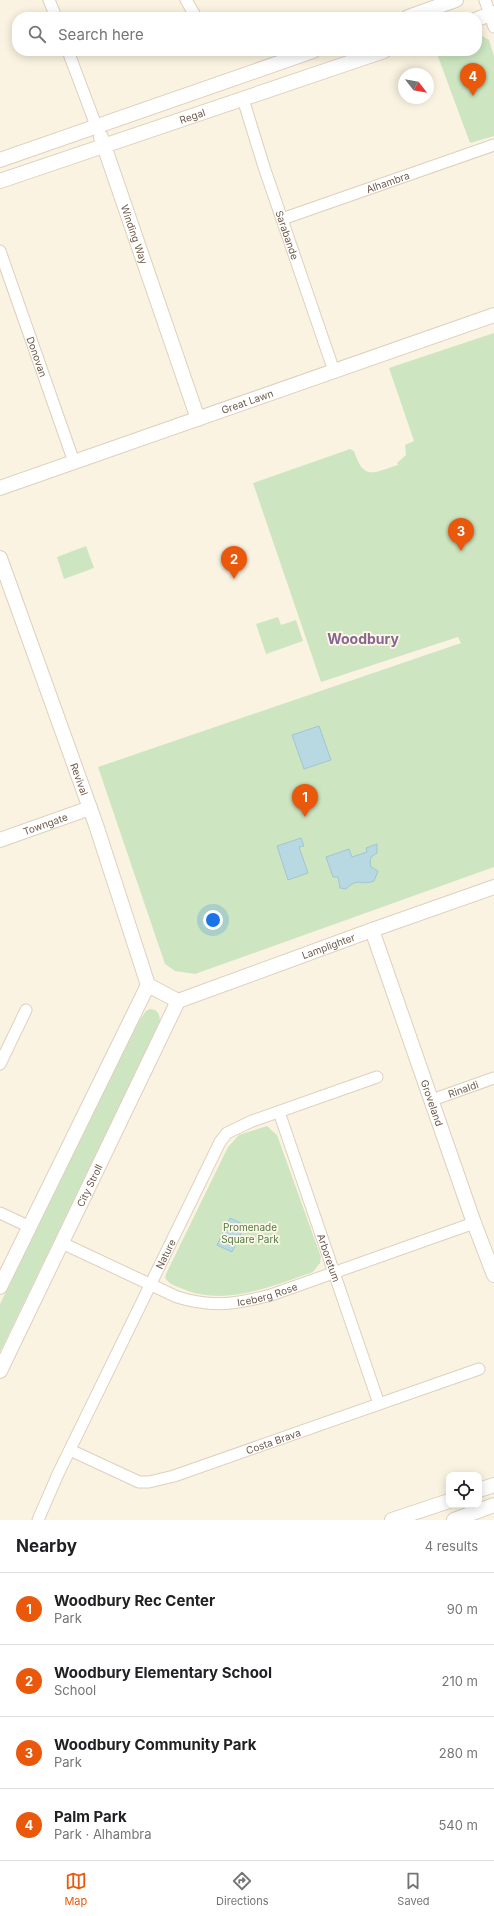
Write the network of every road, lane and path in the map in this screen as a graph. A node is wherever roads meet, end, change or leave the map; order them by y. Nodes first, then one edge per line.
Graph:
1 (50, 0) edge
2 (186, 0) edge
3 (456, 0) edge
4 (485, 0) edge
5 (54, 12) edge
6 (193, 12) edge
7 (422, 12) edge
8 (489, 18) edge
9 (70, 56) edge
10 (299, 56) edge
11 (369, 56) edge
12 (243, 99) junction
13 (97, 128) junction
14 (494, 145) edge
15 (104, 146) junction
16 (0, 160) edge
17 (0, 181) edge
18 (282, 219) junction
19 (0, 251) edge
20 (494, 314) edge
21 (334, 370) junction
22 (198, 419) junction
23 (74, 462) junction
24 (0, 488) edge
25 (0, 558) edge
26 (90, 808) junction
27 (0, 840) edge
28 (494, 887) edge
29 (372, 930) junction
30 (148, 985) junction
31 (178, 1001) junction
32 (26, 1010) dead end
33 (4, 1044) edge
34 (0, 1064) edge
35 (377, 1077) dead end
36 (494, 1078) edge
37 (432, 1100) junction
38 (279, 1112) junction
39 (0, 1213) edge
40 (474, 1223) junction
41 (30, 1227) junction
42 (62, 1243) junction
43 (333, 1273) junction
44 (494, 1276) edge
45 (150, 1285) junction
46 (0, 1287) edge
47 (479, 1369) dead end
48 (0, 1371) edge
49 (379, 1404) junction
50 (70, 1450) junction
51 (494, 1485) edge
52 (482, 1489) edge
53 (446, 1502) edge
54 (494, 1505) edge
55 (38, 1520) edge
56 (392, 1520) edge
57 (454, 1520) edge

1 - 5 street
2 - 6 street
3 - 7 street
4 - 8 street
9 - 13 street, Winding Way
10 - 13 street, Regal
11 - 12 street, Regal
12 - 15 street, Regal
12 - 18 street, Sarabande
13 - 15 street, Winding Way
13 - 16 street, Regal
14 - 18 street, Alhambra
15 - 17 street, Regal
15 - 22 street, Winding Way
18 - 21 street, Sarabande
19 - 23 street, Donovan
20 - 21 street, Great Lawn
21 - 22 street, Great Lawn
22 - 23 street, Great Lawn
23 - 24 street, Great Lawn
25 - 26 street, Revival
26 - 27 street, Towngate
26 - 30 street, Revival
28 - 29 street, Lamplighter
29 - 31 street, Lamplighter
29 - 37 street, Groveland
30 - 31 street
30 - 41 street
31 - 42 street, City Stroll
32 - 33 street
33 - 34 street
35 - 38 street, Nature
36 - 37 street, Rinaldi
37 - 40 street, Groveland
38 - 43 street, Arboretum
38 - 45 street, Nature
39 - 41 street
40 - 43 street, Iceberg Rose
40 - 44 street, Groveland
41 - 46 street
42 - 45 street, Iceberg Rose
42 - 48 street, City Stroll
43 - 45 street, Iceberg Rose
43 - 49 street, Arboretum
45 - 50 street, Nature
47 - 49 street, Costa Brava
49 - 50 street, Costa Brava
50 - 55 street, Nature
51 - 52 street
53 - 56 street
54 - 57 street

